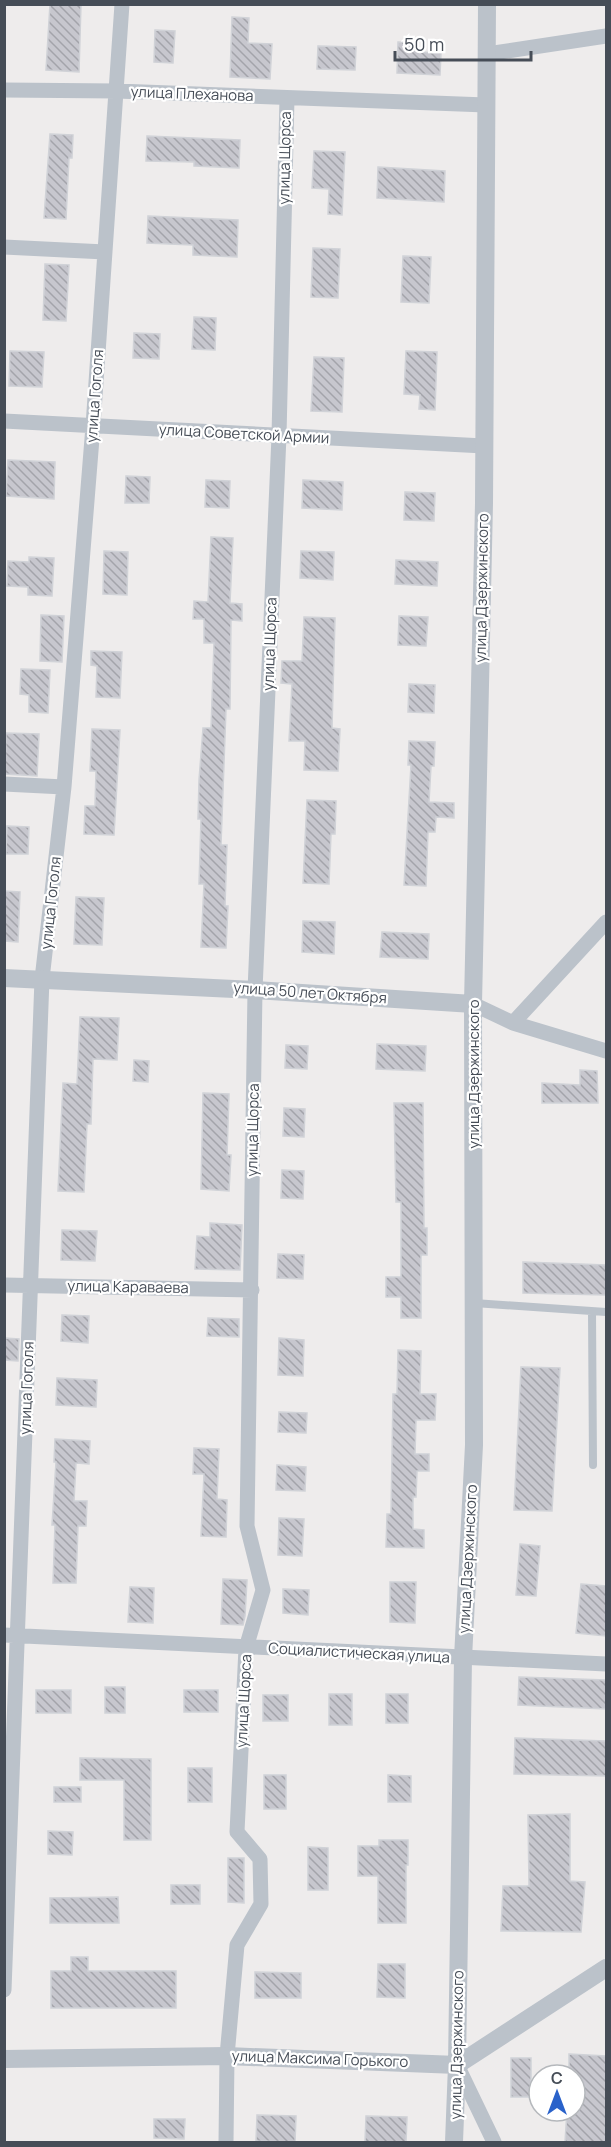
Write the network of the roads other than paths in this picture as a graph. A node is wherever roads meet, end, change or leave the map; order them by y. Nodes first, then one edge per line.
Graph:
1 (122, 4) edge
2 (487, 4) edge
3 (606, 36) edge
4 (487, 54) junction
5 (4, 90) edge
6 (117, 91) junction
7 (287, 98) junction
8 (486, 105) junction
9 (4, 247) edge
10 (105, 252) junction
11 (4, 421) edge
12 (93, 426) junction
13 (279, 435) junction
14 (484, 446) junction
15 (4, 784) edge
16 (64, 787) junction
17 (606, 922) edge
18 (4, 978) edge
19 (42, 980) junction
20 (255, 990) junction
21 (473, 1004) junction
22 (513, 1023) junction
23 (606, 1051) edge
24 (4, 1285) edge
25 (30, 1285) junction
26 (252, 1290) junction
27 (474, 1303) junction
28 (592, 1312) junction
29 (606, 1312) edge
30 (593, 1465) dead end
31 (12, 1635) edge
32 (246, 1648) junction
33 (463, 1658) junction
34 (606, 1664) edge
35 (606, 1968) edge
36 (4, 1990) edge
37 (227, 2056) junction
38 (4, 2059) edge
39 (457, 2065) junction
40 (226, 2142) edge
41 (454, 2142) edge
42 (494, 2142) edge

1 - 6 street, улица Гоголя
2 - 4 street, улица Дзержинского
3 - 4 street
4 - 8 street, улица Дзержинского
5 - 6 street, улица Плеханова
6 - 7 street, улица Плеханова
6 - 10 street, улица Гоголя
7 - 8 street, улица Плеханова
7 - 13 street, улица Щорса
8 - 14 street, улица Дзержинского
9 - 10 street
10 - 12 street, улица Гоголя
11 - 12 street, улица Советской Армии
12 - 13 street, улица Советской Армии
12 - 16 street, улица Гоголя
13 - 14 street, улица Советской Армии
13 - 20 street, улица Щорса
14 - 21 street, улица Дзержинского
15 - 16 street
16 - 19 street, улица Гоголя
17 - 22 street
18 - 19 street, улица 50 лет Октября
19 - 20 street, улица 50 лет Октября
19 - 25 street, улица Гоголя
20 - 21 street, улица 50 лет Октября
20 - 26 street, улица Щорса
21 - 22 street, улица 50 лет Октября
21 - 27 street, улица Дзержинского
22 - 23 street, улица 50 лет Октября
24 - 25 street, улица Караваева
25 - 26 street, улица Караваева
25 - 31 street, улица Гоголя
26 - 32 street, улица Щорса
27 - 28 lane
27 - 33 street, улица Дзержинского
28 - 29 lane
28 - 30 lane
31 - 32 street, Социалистическая улица
31 - 36 street, улица Гоголя
32 - 33 street, Социалистическая улица
32 - 37 street, улица Щорса
33 - 34 street, Социалистическая улица
33 - 39 street, улица Дзержинского
35 - 39 street
37 - 38 street, улица Максима Горького
37 - 39 street, улица Максима Горького
37 - 40 street, улица Щорса
39 - 41 street, улица Дзержинского
39 - 42 street

